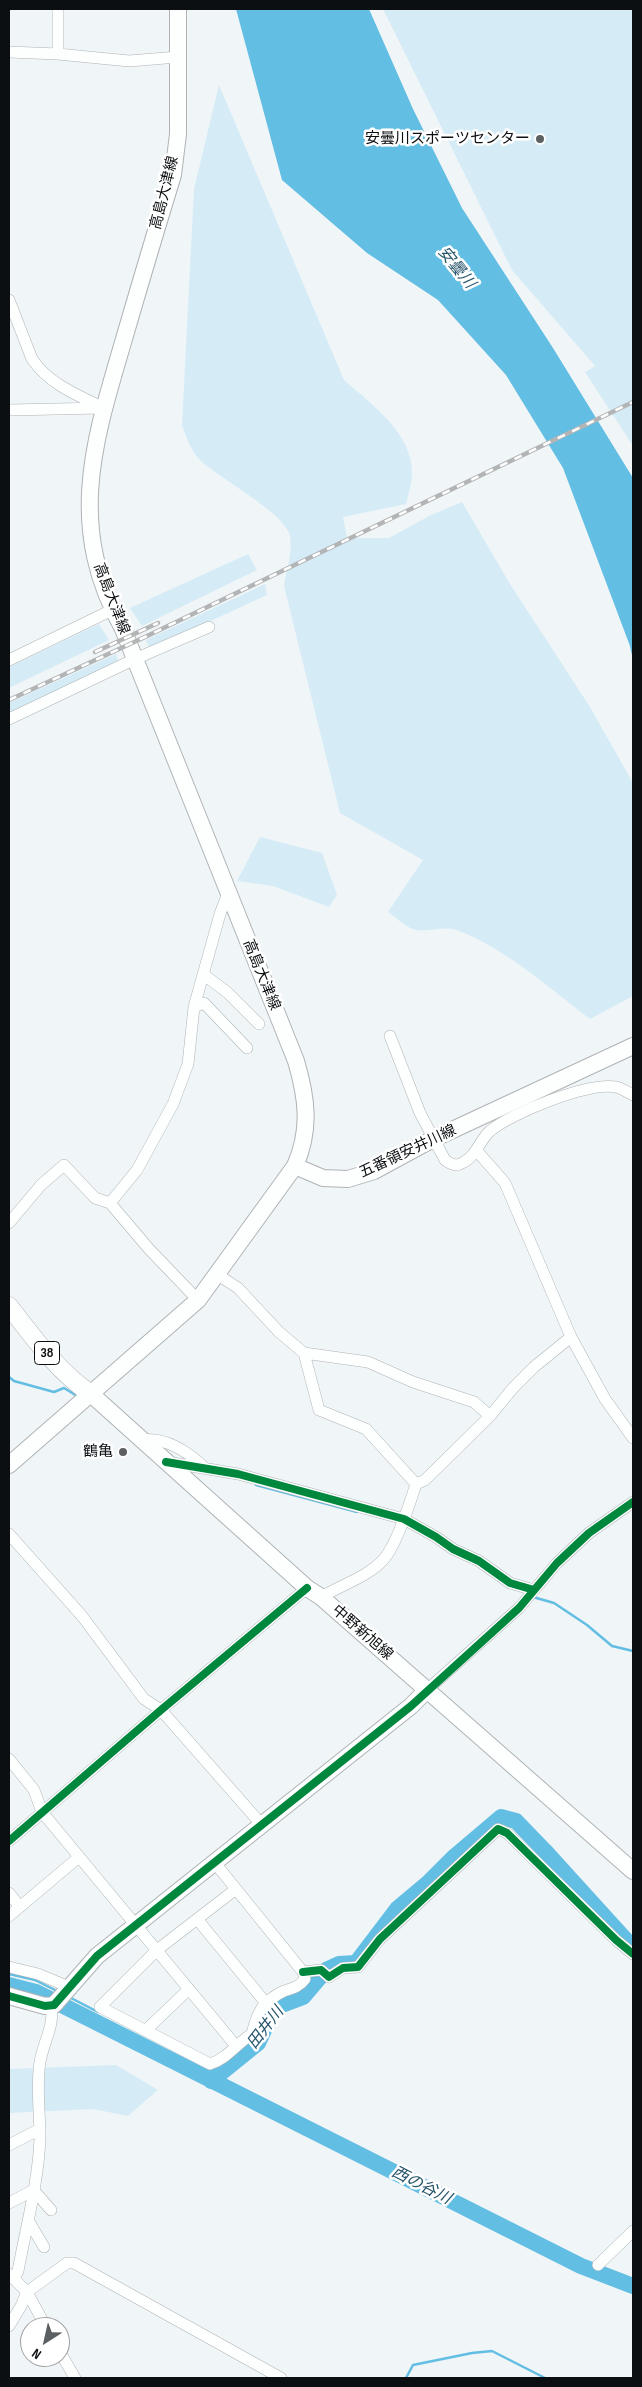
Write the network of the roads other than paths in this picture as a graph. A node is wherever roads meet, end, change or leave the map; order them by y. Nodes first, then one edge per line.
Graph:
1 (58, 9) edge
2 (178, 9) edge
3 (9, 52) edge
4 (58, 54) junction
5 (178, 57) junction
6 (9, 300) edge
7 (104, 408) junction
8 (9, 410) edge
9 (112, 610) junction
10 (208, 627) dead end
11 (134, 659) junction
12 (9, 660) edge
13 (9, 719) edge
14 (228, 893) junction
15 (203, 974) junction
16 (194, 1007) junction
17 (259, 1024) dead end
18 (390, 1036) dead end
19 (633, 1046) edge
20 (248, 1048) dead end
21 (633, 1096) edge
22 (434, 1139) junction
23 (476, 1150) junction
24 (295, 1166) junction
25 (110, 1203) junction
26 (9, 1223) edge
27 (218, 1275) junction
28 (198, 1300) junction
29 (9, 1306) edge
30 (571, 1337) junction
31 (304, 1354) junction
32 (91, 1394) junction
33 (490, 1416) junction
34 (633, 1438) edge
35 (142, 1440) junction
36 (166, 1462) junction
37 (9, 1465) edge
38 (205, 1468) junction
39 (416, 1484) junction
40 (633, 1502) edge
41 (404, 1519) junction
42 (9, 1534) edge
43 (307, 1588) junction
44 (534, 1590) junction
45 (321, 1597) junction
46 (427, 1690) junction
47 (161, 1710) junction
48 (9, 1759) edge
49 (42, 1812) junction
50 (262, 1825) junction
51 (9, 1841) edge
52 (79, 1857) junction
53 (215, 1863) junction
54 (633, 1871) edge
55 (236, 1889) junction
56 (9, 1893) edge
57 (20, 1906) junction
58 (9, 1916) edge
59 (197, 1919) junction
60 (136, 1925) junction
61 (157, 1950) junction
62 (633, 1954) edge
63 (9, 1967) edge
64 (303, 1972) junction
65 (70, 1987) junction
66 (189, 1989) junction
67 (9, 1996) edge
68 (265, 2002) junction
69 (51, 2006) junction
70 (146, 2030) junction
71 (236, 2046) junction
72 (40, 2129) junction
73 (9, 2145) edge
74 (32, 2192) junction
75 (9, 2203) edge
76 (51, 2210) dead end
77 (28, 2220) junction
78 (633, 2231) edge
79 (44, 2247) dead end
80 (598, 2265) dead end
81 (11, 2276) edge
82 (26, 2292) junction
83 (40, 2317) edge
84 (9, 2326) edge
85 (69, 2367) edge
86 (75, 2378) edge
87 (281, 2378) edge

1 - 4 street
2 - 5 main road, 高島大津線
3 - 4 street
4 - 5 street
5 - 7 main road, 高島大津線
6 - 7 street
7 - 8 street
7 - 9 main road, 高島大津線
9 - 11 main road, 高島大津線
9 - 12 street
10 - 11 street
11 - 13 street
11 - 14 main road, 高島大津線
14 - 15 street
14 - 24 main road, 高島大津線
15 - 16 street
15 - 17 street
16 - 20 street
16 - 25 street
18 - 22 street
19 - 22 main road, 五番領安井川線
21 - 23 street
22 - 23 street
22 - 24 main road, 五番領安井川線
23 - 30 street
24 - 27 main road
25 - 26 street
25 - 28 street
27 - 28 main road
27 - 31 street
28 - 32 main road
29 - 32 main road, 38
30 - 33 street
30 - 34 street
31 - 33 street
31 - 39 street
32 - 35 main road, 中野新旭線
32 - 37 main road
33 - 39 street
35 - 36 main road, 中野新旭線
35 - 38 street
36 - 38 street
36 - 43 main road, 中野新旭線
38 - 41 street
39 - 41 street
40 - 44 street
41 - 44 street
41 - 45 street
42 - 47 street
43 - 45 main road, 中野新旭線
43 - 47 street
44 - 46 street
45 - 46 main road, 中野新旭線
46 - 50 main road
46 - 54 main road, 中野新旭線
47 - 49 street
47 - 50 street
48 - 49 street
49 - 51 street
49 - 52 street
50 - 53 main road
52 - 57 street
52 - 60 street
53 - 55 street
53 - 60 main road
55 - 59 street
55 - 64 street
56 - 57 street
57 - 58 street
59 - 61 street
59 - 68 street
60 - 61 street
60 - 65 main road
61 - 66 street
61 - 70 street
62 - 64 street
63 - 65 street
64 - 68 street
65 - 69 main road
66 - 70 street
66 - 71 street
67 - 69 main road
68 - 71 street
69 - 72 street
70 - 71 street
72 - 73 street
72 - 74 street
74 - 75 street
74 - 76 street
74 - 77 street
77 - 79 street
77 - 81 street
78 - 80 street
81 - 82 street
82 - 83 street
82 - 84 street
82 - 87 street
85 - 86 street

